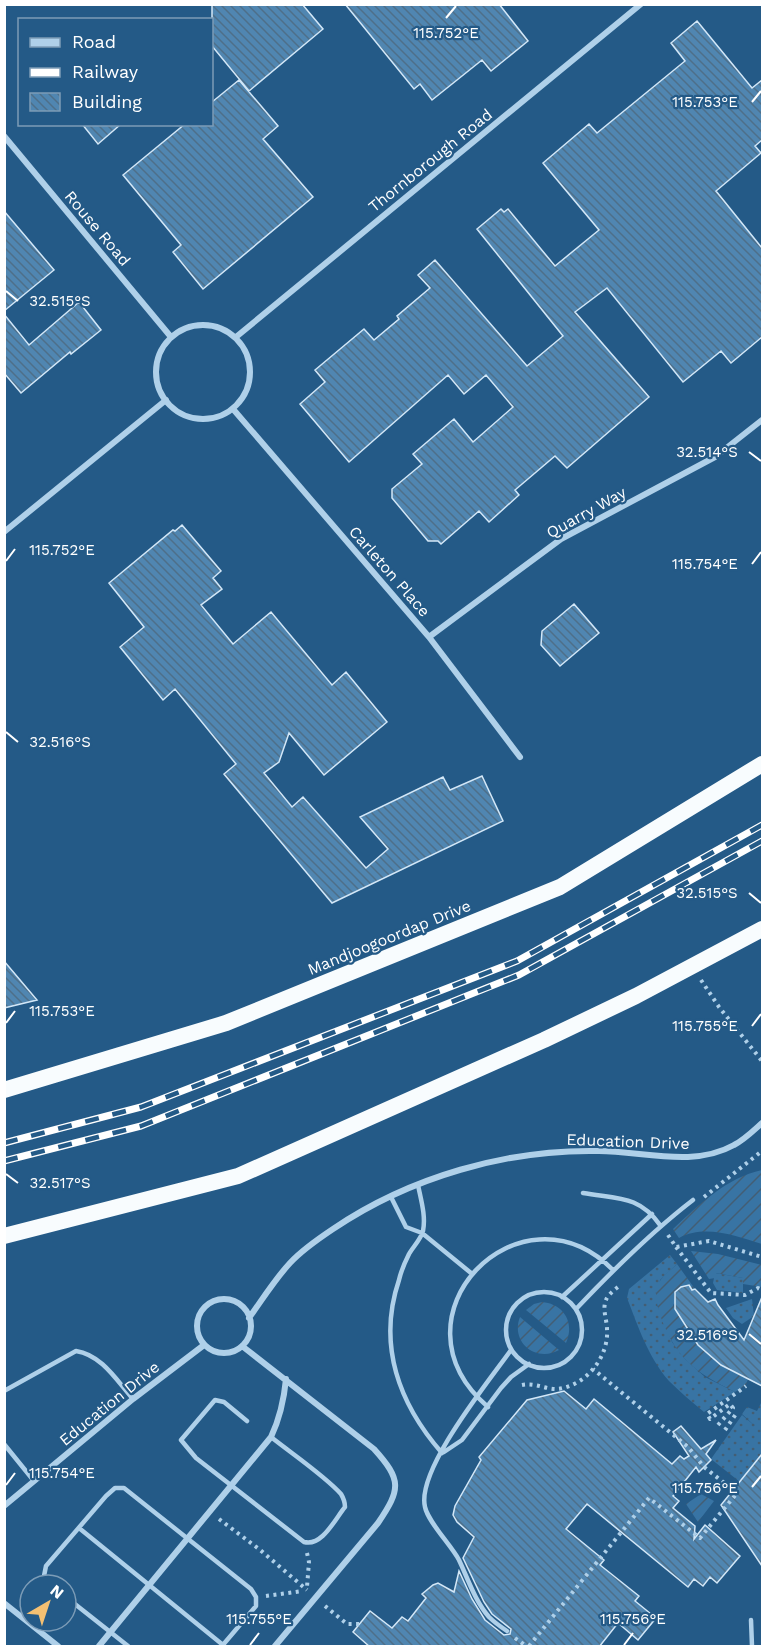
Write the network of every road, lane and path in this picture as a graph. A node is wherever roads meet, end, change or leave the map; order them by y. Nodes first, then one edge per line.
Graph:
1 (641, 4) edge
2 (4, 136) edge
3 (171, 337) junction
4 (236, 338) junction
5 (166, 400) junction
6 (233, 409) junction
7 (762, 420) edge
8 (4, 532) edge
9 (429, 637) junction
10 (520, 757) dead end
11 (762, 764) edge
12 (762, 929) edge
13 (692, 966) junction
14 (762, 1061) edge
15 (4, 1090) edge
16 (762, 1123) edge
17 (762, 1151) edge
18 (418, 1185) junction
19 (583, 1193) dead end
20 (391, 1197) junction
21 (694, 1203) joint
22 (652, 1214) junction
23 (660, 1226) junction
24 (670, 1227) dead end
25 (423, 1233) junction
26 (4, 1236) edge
27 (676, 1247) junction
28 (762, 1257) edge
29 (603, 1260) junction
30 (613, 1270) junction
31 (471, 1273) junction
32 (621, 1284) dead end
33 (762, 1290) edge
34 (562, 1297) junction
35 (576, 1310) junction
36 (249, 1318) junction
37 (204, 1345) junction
38 (242, 1346) junction
39 (511, 1350) junction
40 (529, 1365) junction
41 (593, 1369) junction
42 (286, 1379) junction
43 (746, 1386) dead end
44 (516, 1389) dead end
45 (4, 1391) edge
46 (477, 1397) junction
47 (133, 1399) junction
48 (488, 1407) junction
49 (736, 1414) dead end
50 (248, 1421) dead end
51 (718, 1425) dead end
52 (725, 1430) dead end
53 (271, 1437) junction
54 (4, 1444) edge
55 (442, 1453) junction
56 (33, 1481) junction
57 (231, 1486) junction
58 (4, 1506) edge
59 (210, 1512) junction
60 (79, 1528) junction
61 (188, 1539) junction
62 (304, 1542) junction
63 (45, 1573) edge
64 (150, 1585) junction
65 (307, 1591) junction
66 (256, 1597) junction
67 (4, 1603) edge
68 (326, 1606) dead end
69 (78, 1607) edge
70 (751, 1620) dead end
71 (359, 1624) dead end
72 (507, 1631) dead end
73 (111, 1633) junction
74 (223, 1646) edge
75 (58, 1647) edge
76 (99, 1647) edge
77 (128, 1647) edge
78 (275, 1647) edge
79 (529, 1647) edge
80 (752, 1647) edge

1 - 4 street, Thornborough Road
2 - 3 street, Rouse Road
3 - 4 street
3 - 5 street
4 - 6 street
5 - 6 street
5 - 8 street
6 - 9 street, Carleton Place
7 - 9 street, Quarry Way
9 - 10 street, Carleton Place
11 - 15 highway, Mandjoogoordap Drive
12 - 13 highway
13 - 14 path
13 - 26 highway
16 - 18 street, Education Drive
17 - 21 path
18 - 20 street, Education Drive
18 - 25 lane
19 - 22 lane
20 - 25 lane
20 - 36 street, Education Drive
21 - 23 lane
22 - 23 lane
22 - 29 lane
23 - 30 lane
24 - 27 path
25 - 31 lane
25 - 55 lane
27 - 28 path
27 - 33 path
29 - 30 lane
29 - 31 lane
29 - 34 lane
30 - 35 lane
31 - 46 lane
32 - 41 path
34 - 35 lane
34 - 39 lane
35 - 40 lane
36 - 37 street
36 - 38 street
37 - 38 street
37 - 47 street, Education Drive
38 - 42 street
39 - 40 lane
39 - 46 lane
40 - 48 lane
41 - 44 path
41 - 79 path
42 - 53 street
42 - 78 street
43 - 51 path
45 - 47 lane
46 - 48 lane
46 - 55 lane
47 - 56 street, Education Drive
48 - 55 lane
49 - 52 path
50 - 57 lane
53 - 57 street
53 - 62 lane
54 - 56 lane
55 - 72 lane
56 - 58 street, Education Drive
57 - 59 street
57 - 62 lane
59 - 61 street
59 - 65 path
60 - 61 lane
60 - 63 lane
60 - 64 lane
61 - 64 street
61 - 66 lane
62 - 65 path
64 - 73 street
64 - 74 lane
65 - 66 path
66 - 74 lane
67 - 75 street
68 - 71 path
69 - 73 lane
70 - 80 lane
73 - 76 street
73 - 77 lane

